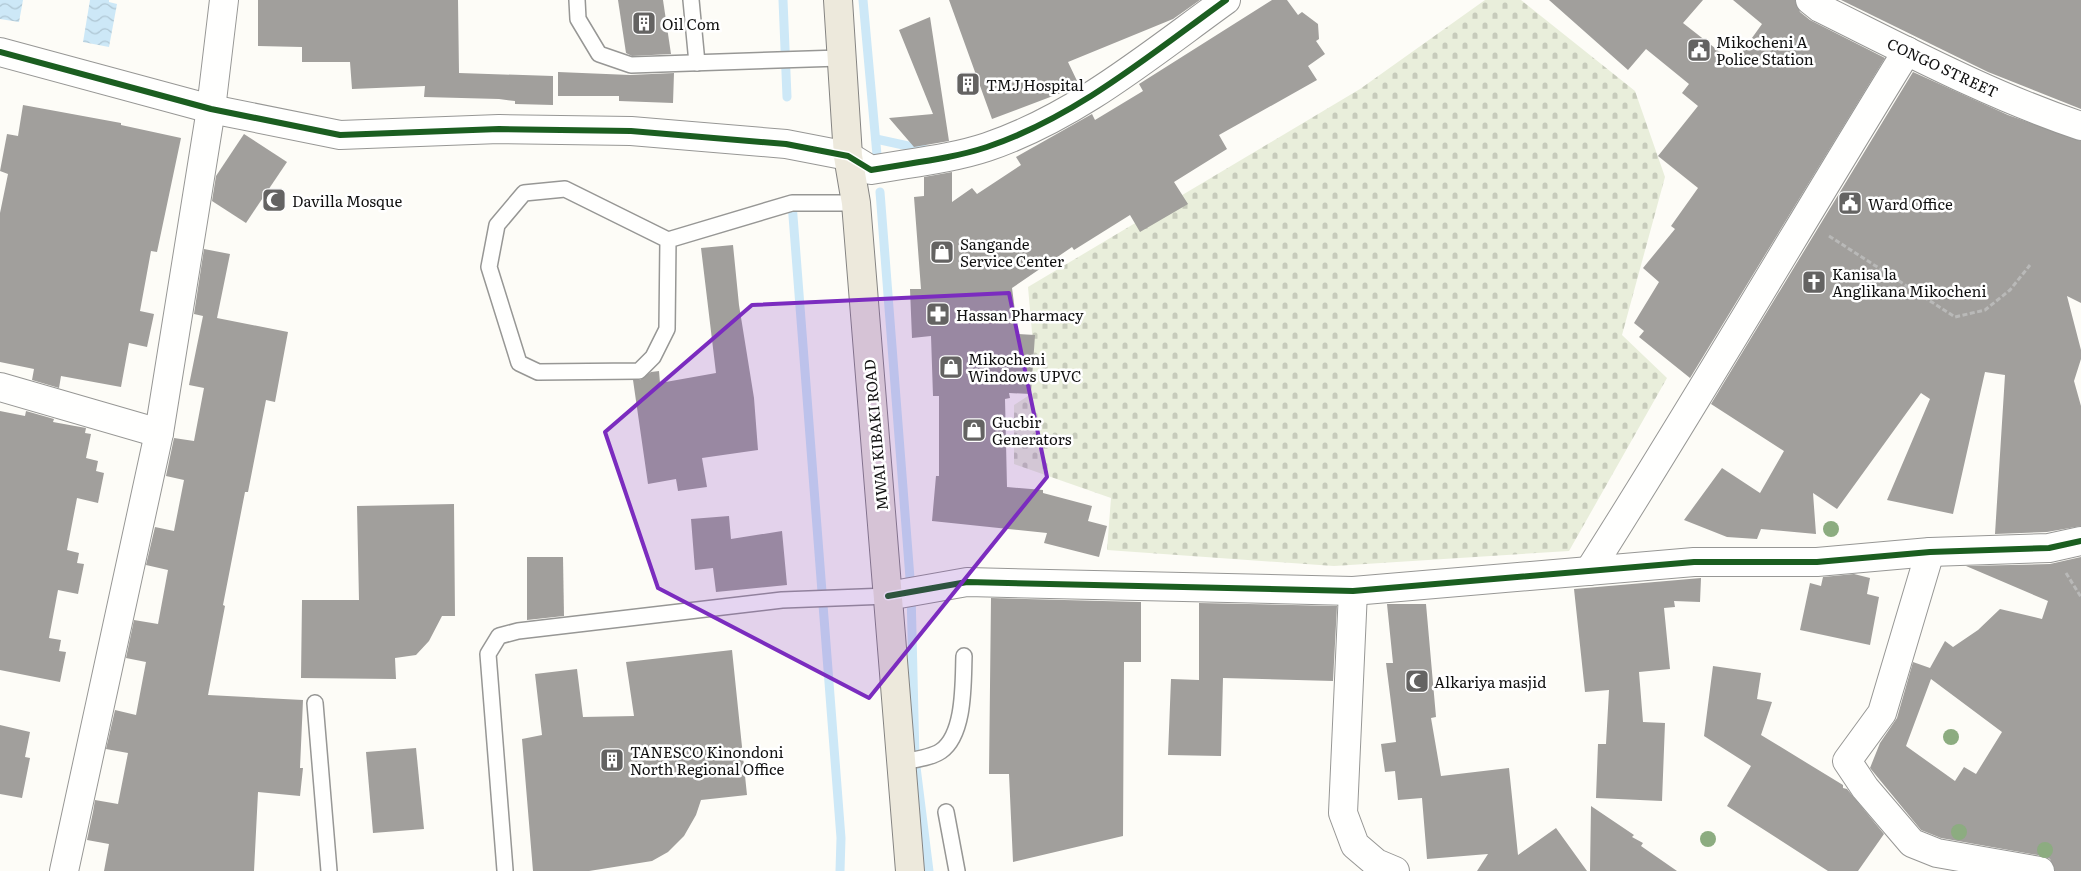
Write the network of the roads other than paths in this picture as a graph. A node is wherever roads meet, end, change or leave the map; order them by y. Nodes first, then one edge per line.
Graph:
1 (224, 0) edge
2 (577, 0) edge
3 (691, 0) edge
4 (838, 0) edge
5 (1226, 0) edge
6 (1810, 0) edge
7 (1907, 51) junction
8 (0, 52) edge
9 (840, 58) junction
10 (697, 63) junction
11 (211, 109) junction
12 (2081, 126) edge
13 (848, 156) junction
14 (856, 203) junction
15 (668, 240) junction
16 (0, 388) edge
17 (159, 433) junction
18 (2081, 542) edge
19 (1930, 552) junction
20 (1589, 571) junction
21 (1353, 591) junction
22 (888, 596) junction
23 (964, 656) dead end
24 (315, 703) dead end
25 (900, 762) junction
26 (946, 812) dead end
27 (505, 870) dead end
28 (64, 871) edge
29 (329, 871) edge
30 (910, 871) edge
31 (957, 871) edge
32 (1395, 871) edge
33 (2040, 871) edge

1 - 11 street
2 - 10 lane
3 - 10 lane
4 - 9 main road, MWAI KIBAKI ROAD
5 - 13 street
6 - 7 street, CONGO STREET
7 - 12 street, CONGO STREET
7 - 20 street
8 - 11 street
9 - 10 lane
9 - 13 main road, MWAI KIBAKI ROAD
11 - 13 street
11 - 17 street
13 - 14 main road, MWAI KIBAKI ROAD
14 - 15 lane
14 - 22 main road, MWAI KIBAKI ROAD
15 - 15 lane
16 - 17 street
17 - 28 street
18 - 19 street
19 - 20 street
19 - 33 street
20 - 21 street
21 - 22 street
21 - 32 street
22 - 25 main road, MWAI KIBAKI ROAD
22 - 27 lane
23 - 25 lane
24 - 29 lane
25 - 30 main road, MWAI KIBAKI ROAD
26 - 31 lane

